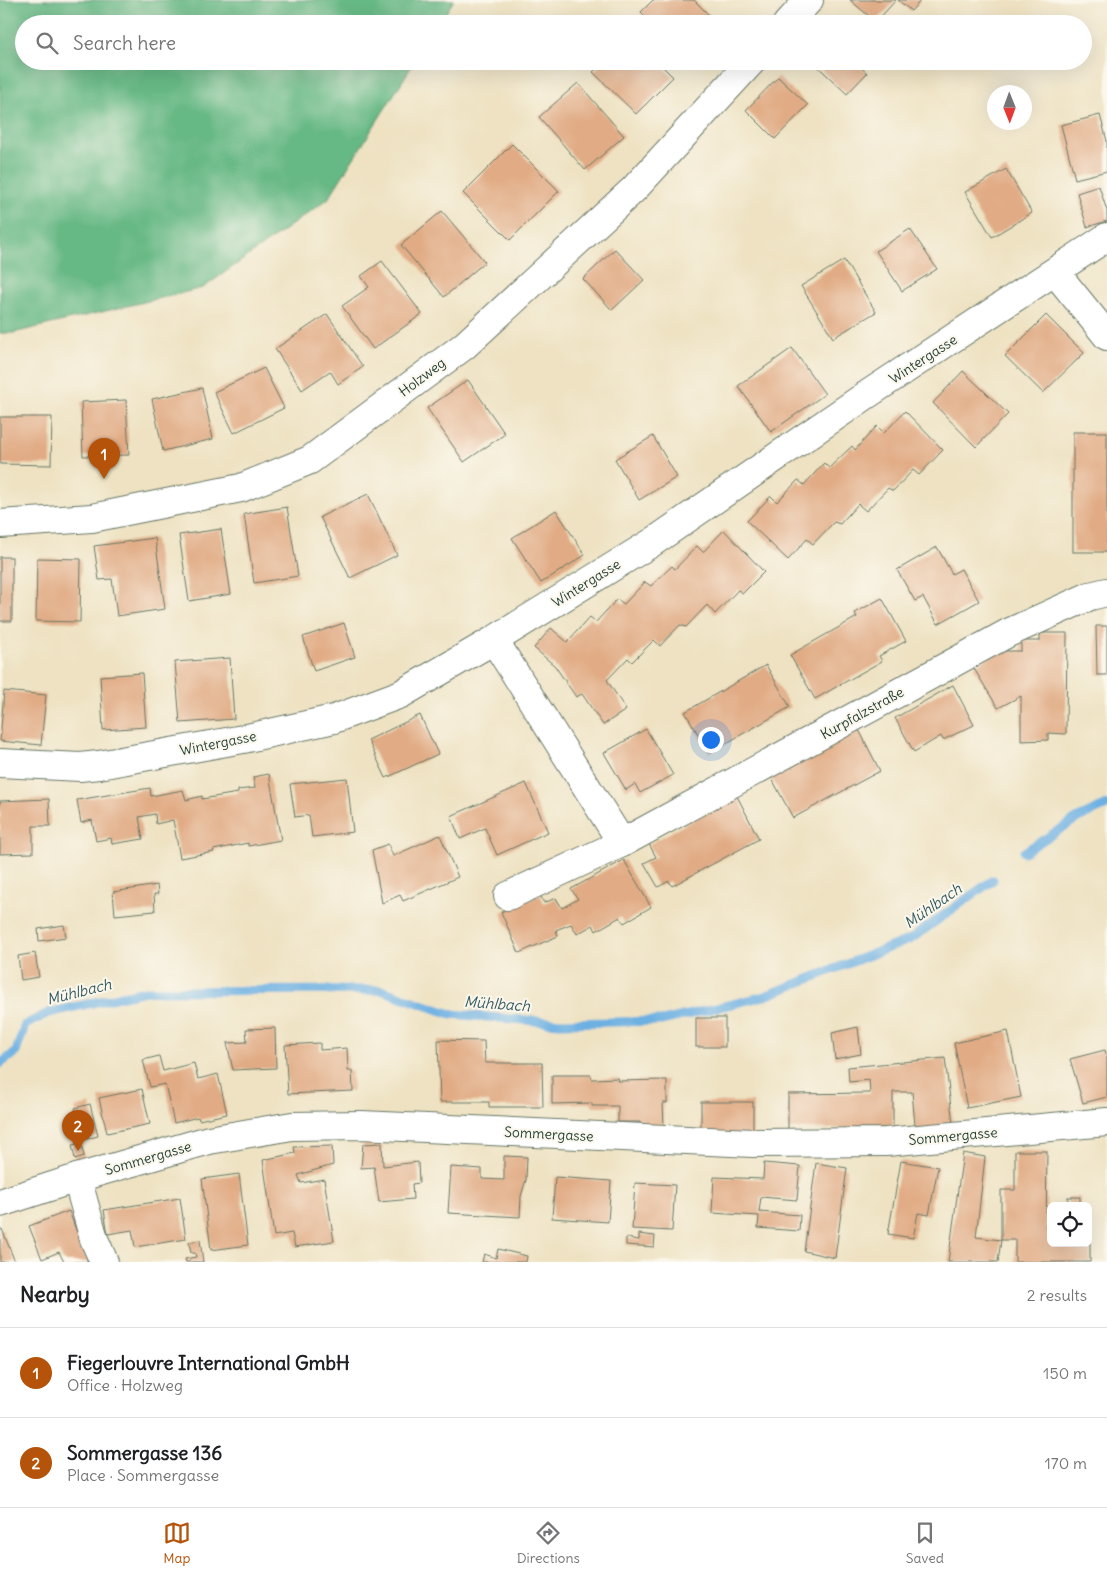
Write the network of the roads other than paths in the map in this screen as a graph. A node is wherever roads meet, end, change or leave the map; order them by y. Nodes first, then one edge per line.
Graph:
1 (809, 0) edge
2 (795, 15) edge
3 (744, 70) edge
4 (1107, 237) edge
5 (1056, 272) junction
6 (1107, 336) edge
7 (0, 524) edge
8 (1107, 592) edge
9 (494, 640) junction
10 (0, 763) edge
11 (622, 843) junction
12 (508, 896) dead end
13 (1107, 1122) edge
14 (78, 1178) junction
15 (0, 1203) edge
16 (104, 1262) edge

1 - 2 street
3 - 7 street, Holzweg
4 - 5 street, Wintergasse
5 - 6 street
5 - 9 street, Wintergasse
8 - 11 street, Kurpfalzstraße
9 - 10 street, Wintergasse
9 - 11 street
11 - 12 street, Kurpfalzstraße
13 - 14 street, Sommergasse
14 - 15 street, Sommergasse
14 - 16 street

